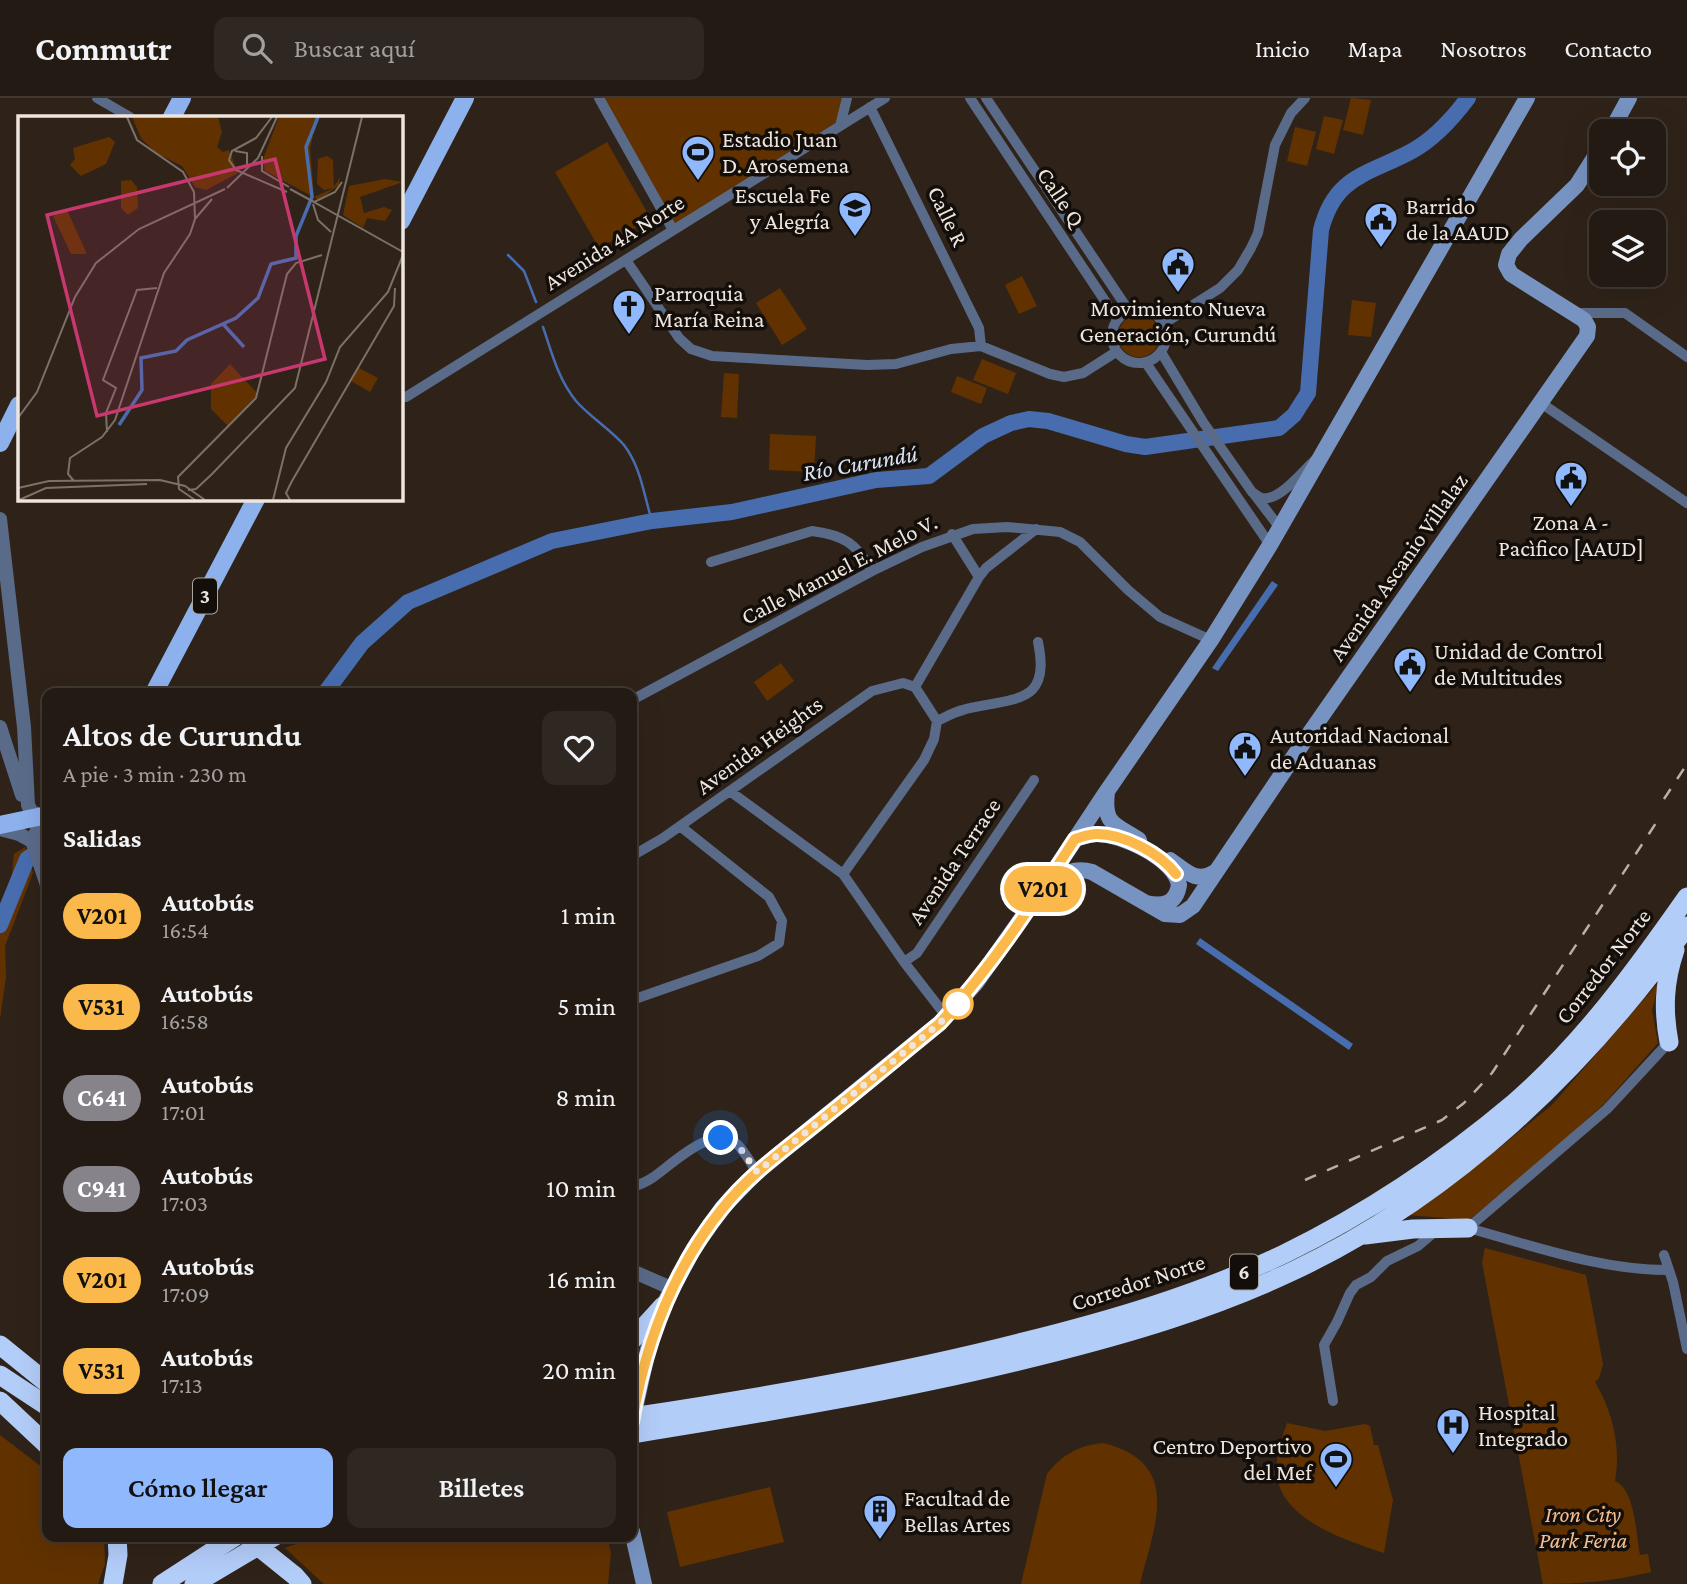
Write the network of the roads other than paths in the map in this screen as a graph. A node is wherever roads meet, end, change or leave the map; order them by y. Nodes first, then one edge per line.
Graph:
1 (97, 98) edge
2 (182, 98) edge
3 (465, 98) edge
4 (598, 98) edge
5 (847, 98) edge
6 (885, 98) edge
7 (970, 98) edge
8 (986, 98) edge
9 (1516, 98) edge
10 (1527, 98) edge
11 (1629, 98) edge
12 (1302, 99) edge
13 (870, 107) junction
14 (128, 116) edge
15 (173, 116) edge
16 (1618, 119) edge
17 (840, 126) junction
18 (1505, 135) junction
19 (1589, 166) edge
20 (402, 219) edge
21 (673, 230) junction
22 (626, 260) junction
23 (1129, 311) junction
24 (1572, 313) junction
25 (1117, 319) junction
26 (1163, 324) junction
27 (981, 346) junction
28 (1116, 352) junction
29 (1161, 352) junction
30 (1687, 357) edge
31 (1146, 363) junction
32 (402, 396) edge
33 (1541, 403) junction
34 (18, 407) edge
35 (0, 443) edge
36 (1323, 451) junction
37 (1252, 492) junction
38 (255, 500) edge
39 (1687, 503) edge
40 (0, 519) edge
41 (1280, 528) junction
42 (1036, 530) junction
43 (952, 534) junction
44 (1270, 545) junction
45 (711, 562) dead end
46 (872, 571) junction
47 (979, 577) junction
48 (1211, 640) junction
49 (1038, 642) dead end
50 (915, 687) junction
51 (157, 688) edge
52 (637, 697) edge
53 (937, 721) junction
54 (0, 727) edge
55 (18, 757) junction
56 (1034, 780) dead end
57 (1107, 790) junction
58 (731, 792) junction
59 (42, 816) edge
60 (42, 818) edge
61 (42, 822) edge
62 (5, 825) edge
63 (680, 826) junction
64 (1075, 839) junction
65 (32, 843) junction
66 (637, 853) edge
67 (42, 872) edge
68 (1215, 872) junction
69 (844, 874) junction
70 (1044, 888) junction
71 (1687, 897) edge
72 (1142, 902) junction
73 (1683, 931) edge
74 (904, 961) junction
75 (637, 998) edge
76 (946, 1016) junction
77 (1669, 1042) joint
78 (757, 1172) junction
79 (637, 1185) edge
80 (1441, 1227) junction
81 (1468, 1228) junction
82 (1357, 1237) junction
83 (1664, 1255) dead end
84 (1668, 1270) junction
85 (637, 1275) edge
86 (667, 1297) junction
87 (637, 1334) edge
88 (0, 1344) edge
89 (1687, 1349) edge
90 (42, 1365) edge
91 (0, 1375) edge
92 (42, 1379) edge
93 (637, 1398) edge
94 (0, 1401) edge
95 (1333, 1401) dead end
96 (42, 1403) edge
97 (673, 1419) junction
98 (637, 1420) edge
99 (637, 1432) edge
100 (42, 1441) edge
101 (117, 1542) edge
102 (225, 1542) edge
103 (252, 1542) edge
104 (265, 1542) edge
105 (634, 1542) edge
106 (202, 1581) edge
107 (113, 1584) edge
108 (162, 1584) edge
109 (302, 1584) edge
110 (644, 1584) edge

1 - 14 street
2 - 15 main road
3 - 20 main road
4 - 21 street
5 - 17 street
6 - 13 street, Avenida 4A Norte
7 - 25 street, Calle Q
8 - 23 street, Calle Q
9 - 18 main road
10 - 18 main road, Avenida Ascanio Villalaz
11 - 16 main road
12 - 26 street
13 - 17 street, Avenida 4A Norte
13 - 27 street, Calle R
17 - 21 street, Avenida 4A Norte
18 - 36 main road, Avenida Ascanio Villalaz
19 - 24 main road
21 - 22 street, Avenida 4A Norte
22 - 27 street
22 - 32 street, Avenida 4A Norte
23 - 25 street
23 - 26 street
24 - 30 street
24 - 33 main road, Avenida Ascanio Villalaz
25 - 28 street
26 - 29 street
27 - 28 street
28 - 31 street
29 - 31 street
29 - 37 street
31 - 44 street
33 - 39 street
33 - 68 main road, Avenida Ascanio Villalaz
34 - 35 main road
36 - 37 street
36 - 41 main road, Avenida Ascanio Villalaz
37 - 41 street
38 - 51 main road, 3
40 - 55 street
41 - 44 main road, Avenida Ascanio Villalaz
42 - 43 street, Calle Manuel E. Melo V.
42 - 47 street
42 - 48 street, Calle Manuel E. Melo V.
43 - 46 street, Calle Manuel E. Melo V.
43 - 47 street
44 - 48 main road, Avenida Ascanio Villalaz
45 - 46 street
46 - 52 street, Calle Manuel E. Melo V.
47 - 50 street
48 - 57 main road, Avenida Ascanio Villalaz
49 - 53 street
50 - 53 street
50 - 58 street, Avenida Heights
53 - 69 street
54 - 55 street
55 - 59 street
55 - 62 street
56 - 74 street, Avenida Terrace
57 - 64 main road, Avenida Ascanio Villalaz
57 - 68 main road
58 - 63 street, Avenida Heights
58 - 69 street
60 - 62 main road
61 - 65 street
62 - 65 street
63 - 66 street, Avenida Heights
63 - 75 street
64 - 70 main road, Avenida Ascanio Villalaz
64 - 72 main road
65 - 67 street
68 - 72 main road, Avenida Ascanio Villalaz
69 - 74 street
70 - 72 main road, Avenida Ascanio Villalaz
70 - 76 main road, Avenida Ascanio Villalaz
71 - 97 highway, Corredor Norte / 6
73 - 77 highway
73 - 82 highway, Corredor Norte / 6
74 - 76 street
76 - 78 main road, Avenida Ascanio Villalaz
77 - 81 street
78 - 79 street
78 - 86 main road, Avenida Ascanio Villalaz
80 - 81 highway
80 - 82 highway
80 - 95 street
81 - 84 street
82 - 97 highway, Corredor Norte / 6
83 - 84 street
84 - 89 street
85 - 86 street
86 - 87 highway
86 - 93 main road, Avenida Ascanio Villalaz
88 - 90 highway
88 - 92 highway
91 - 96 highway
94 - 100 highway
97 - 98 highway, Corredor Norte / 6
97 - 99 highway, Corredor Norte / 6
101 - 107 highway
102 - 108 highway
103 - 109 highway
104 - 106 highway
105 - 110 main road

